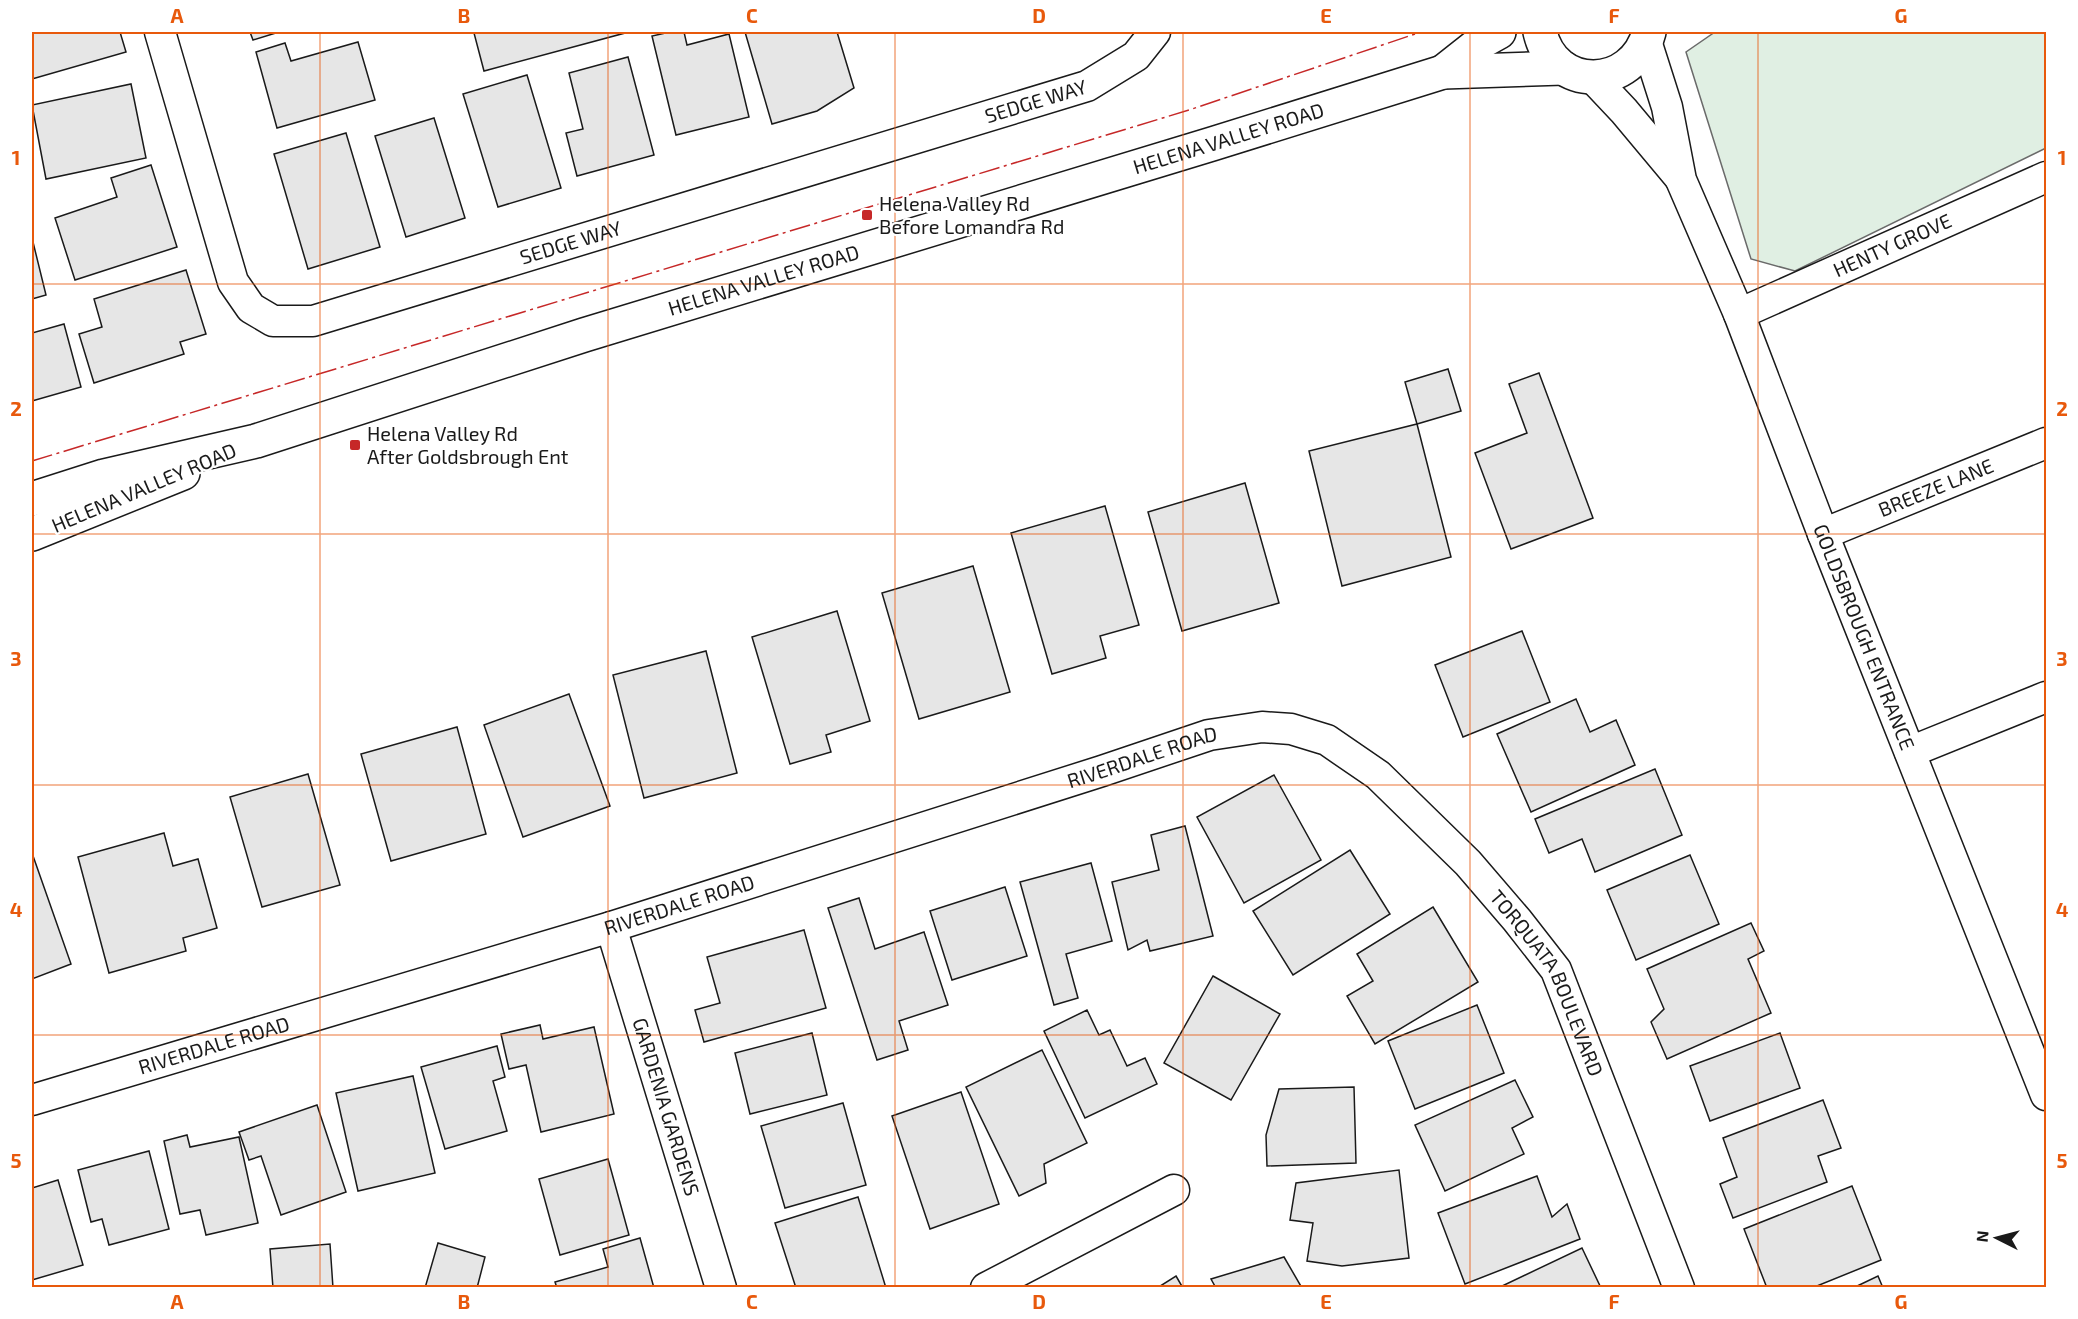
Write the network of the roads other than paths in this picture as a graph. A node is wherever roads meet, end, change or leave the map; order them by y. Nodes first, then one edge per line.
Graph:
1 (160, 32) edge
2 (1155, 32) edge
3 (1499, 32) edge
4 (1540, 32) edge
5 (1648, 36) edge
6 (1443, 72) junction
7 (1578, 73) junction
8 (2046, 177) edge
9 (1682, 180) junction
10 (1739, 314) junction
11 (256, 441) junction
12 (2046, 443) edge
13 (32, 499) edge
14 (32, 534) edge
15 (1823, 534) junction
16 (2046, 697) edge
17 (1327, 740) joint
18 (1910, 752) junction
19 (611, 927) junction
20 (2046, 1095) edge
21 (32, 1100) edge
22 (1174, 1190) dead end
23 (720, 1287) edge
24 (986, 1287) edge
25 (1678, 1287) edge

1 - 2 street, SEDGE WAY
3 - 6 street, HELENA VALLEY ROAD
4 - 7 street
5 - 7 street, HELENA VALLEY ROAD
5 - 9 street, GOLDSBROUGH ENTRANCE
6 - 7 street, HELENA VALLEY ROAD
6 - 11 street, HELENA VALLEY ROAD
7 - 9 street, GOLDSBROUGH ENTRANCE
8 - 10 street, HENTY GROVE
9 - 10 street, GOLDSBROUGH ENTRANCE
10 - 15 street, GOLDSBROUGH ENTRANCE
11 - 13 street, HELENA VALLEY ROAD
11 - 14 street, HELENA VALLEY ROAD
12 - 15 street, BREEZE LANE
15 - 18 street, GOLDSBROUGH ENTRANCE
16 - 18 street
17 - 19 street, RIVERDALE ROAD
17 - 25 street, TORQUATA BOULEVARD
18 - 20 street, GOLDSBROUGH ENTRANCE
19 - 21 street, RIVERDALE ROAD
19 - 23 street, GARDENIA GARDENS
22 - 24 street

